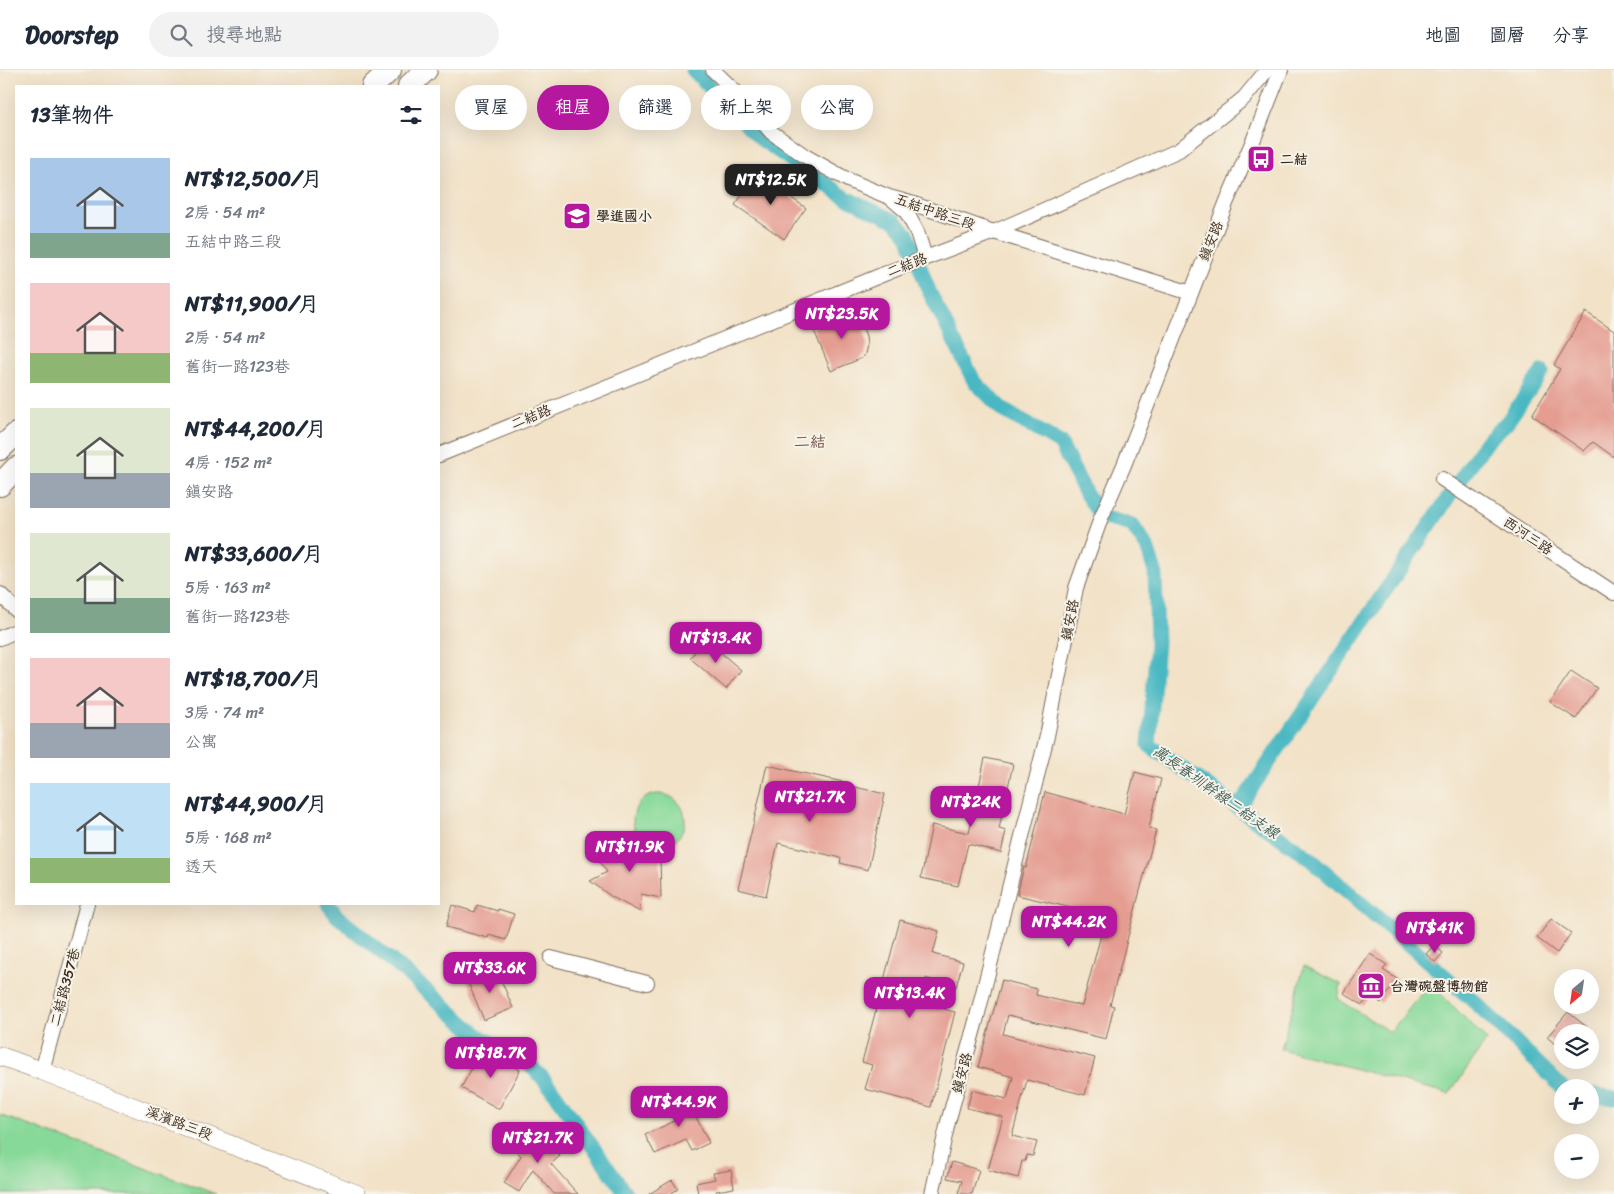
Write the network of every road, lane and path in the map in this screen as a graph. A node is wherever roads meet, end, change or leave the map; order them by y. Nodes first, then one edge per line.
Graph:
1 (390, 70) edge
2 (426, 70) edge
3 (713, 70) edge
4 (1267, 70) edge
5 (1281, 70) edge
6 (374, 85) edge
7 (410, 85) edge
8 (889, 197) junction
9 (994, 232) junction
10 (918, 260) junction
11 (1191, 293) junction
12 (15, 435) edge
13 (0, 450) edge
14 (440, 455) edge
15 (15, 469) edge
16 (1442, 479) dead end
17 (0, 485) edge
18 (1614, 593) edge
19 (0, 594) edge
20 (15, 609) edge
21 (15, 630) edge
22 (0, 638) edge
23 (87, 905) edge
24 (551, 958) dead end
25 (647, 983) dead end
26 (0, 1056) edge
27 (42, 1070) junction
28 (356, 1194) edge
29 (932, 1194) edge

1 - 6 main road
2 - 7 main road
3 - 8 street, 五結中路三段
4 - 9 street, 二結路
5 - 11 street, 鎮安路
8 - 9 street, 五結中路三段
8 - 10 street
9 - 10 street, 二結路
9 - 11 street, 五結中路三段
10 - 14 street, 二結路
11 - 29 street, 鎮安路
12 - 13 main road
15 - 17 main road
16 - 18 street, 西河三路
19 - 20 street
21 - 22 street
23 - 27 street, 二結路357巷
24 - 25 street
26 - 27 street, 溪濱路三段
27 - 28 street, 溪濱路三段

